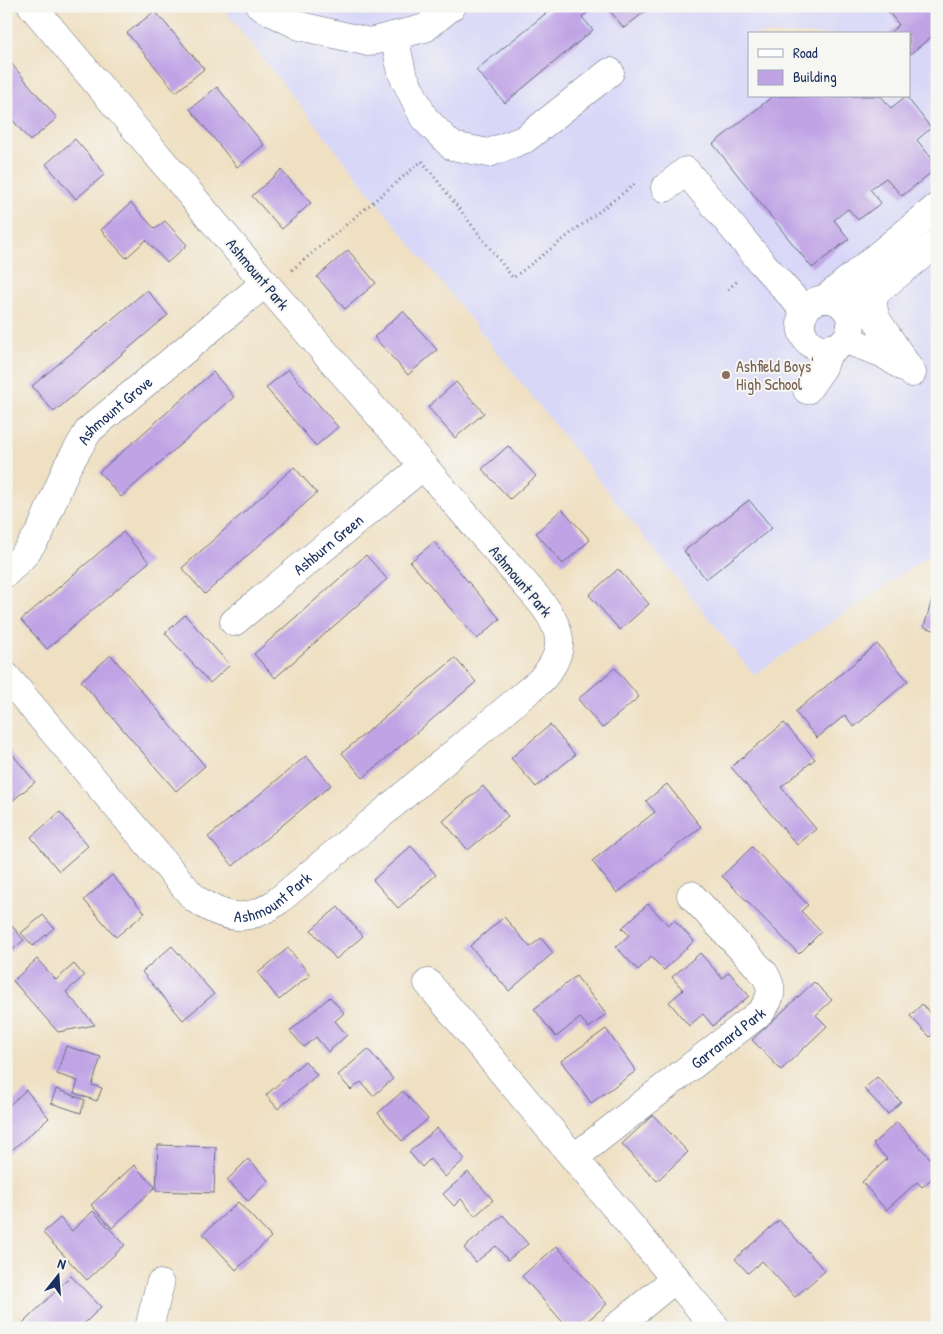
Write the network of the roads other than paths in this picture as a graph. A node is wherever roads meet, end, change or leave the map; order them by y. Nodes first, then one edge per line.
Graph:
1 (32, 6) edge
2 (260, 6) edge
3 (452, 6) edge
4 (394, 36) junction
5 (610, 72) dead end
6 (654, 183) road end
7 (937, 207) edge
8 (937, 243) edge
9 (268, 286) junction
10 (875, 292) junction
11 (815, 305) junction
12 (849, 313) junction
13 (838, 344) junction
14 (807, 390) dead end
15 (423, 466) junction
16 (6, 573) edge
17 (234, 622) dead end
18 (6, 676) edge
19 (691, 895) dead end
20 (428, 983) dead end
21 (575, 1157) junction
22 (676, 1278) junction
23 (160, 1284) dead end
24 (149, 1328) edge
25 (615, 1328) edge
26 (716, 1328) edge

1 - 9 street, Ashmount Park
2 - 4 street
3 - 4 street
4 - 5 street
6 - 11 street
7 - 11 street
8 - 10 street
9 - 15 street, Ashmount Park
9 - 16 street, Ashmount Grove
10 - 12 street
10 - 13 street
11 - 12 street
11 - 13 street
12 - 13 street
13 - 14 street
15 - 17 street, Ashburn Green
15 - 18 street, Ashmount Park
19 - 21 street, Garranard Park
20 - 21 street
21 - 22 street
22 - 25 street
22 - 26 street
23 - 24 street

